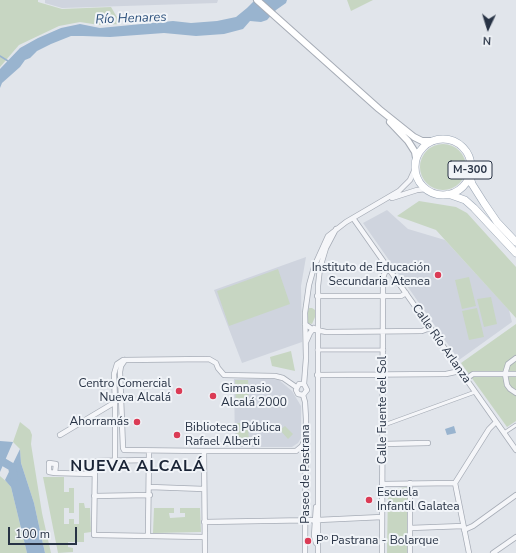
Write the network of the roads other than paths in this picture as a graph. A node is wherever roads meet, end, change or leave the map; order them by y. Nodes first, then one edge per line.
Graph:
1 (257, 0) edge
2 (378, 109) junction
3 (432, 141) junction
4 (416, 158) junction
5 (415, 170) junction
6 (470, 174) junction
7 (426, 189) junction
8 (448, 194) junction
9 (383, 202) junction
10 (353, 218) junction
11 (336, 229) junction
12 (516, 242) edge
13 (516, 253) edge
14 (389, 270) junction
15 (406, 293) junction
16 (317, 296) junction
17 (384, 296) junction
18 (306, 305) junction
19 (317, 307) junction
20 (305, 324) junction
21 (430, 328) junction
22 (315, 330) junction
23 (384, 332) junction
24 (306, 344) junction
25 (317, 350) junction
26 (384, 350) junction
27 (306, 358) junction
28 (317, 358) junction
29 (516, 358) edge
30 (125, 360) junction
31 (460, 371) junction
32 (384, 374) junction
33 (505, 374) junction
34 (516, 374) edge
35 (317, 375) junction
36 (466, 379) junction
37 (114, 383) junction
38 (121, 383) junction
39 (304, 384) junction
40 (296, 387) junction
41 (475, 392) junction
42 (516, 393) edge
43 (302, 395) junction
44 (122, 396) junction
45 (115, 397) junction
46 (116, 404) junction
47 (496, 422) junction
48 (383, 424) junction
49 (516, 425) edge
50 (504, 433) junction
51 (60, 435) dead end
52 (306, 438) junction
53 (428, 443) dead end
54 (383, 444) junction
55 (516, 450) edge
56 (149, 451) junction
57 (204, 451) junction
58 (296, 451) junction
59 (150, 460) junction
60 (305, 460) junction
61 (115, 461) junction
62 (56, 473) dead end
63 (94, 474) junction
64 (410, 483) junction
65 (454, 483) junction
66 (383, 484) junction
67 (150, 488) junction
68 (204, 489) junction
69 (150, 495) junction
70 (516, 495) edge
71 (94, 496) junction
72 (382, 517) junction
73 (305, 520) junction
74 (316, 520) junction
75 (204, 522) junction
76 (410, 528) junction
77 (464, 528) junction
78 (148, 536) junction
79 (204, 536) junction
80 (516, 537) edge
81 (318, 551) edge
82 (205, 553) edge
83 (305, 553) edge
84 (382, 553) edge
85 (410, 553) edge
86 (469, 553) edge
87 (493, 553) edge

1 - 2 main road, M-300
2 - 3 main road, M-300
2 - 4 main road, M-300
3 - 4 main road
3 - 6 main road, M-300
4 - 5 main road
5 - 7 main road
5 - 9 street
6 - 8 main road, M-300
6 - 12 main road, M-300
7 - 8 main road, M-300
7 - 9 street
8 - 13 main road, M-300
9 - 10 street
10 - 11 street
10 - 14 street, Calle Río Arlanza
11 - 16 street, Paseo de Pastrana
11 - 18 street, Paseo de Pastrana
14 - 15 street, Calle Río Arlanza
14 - 17 street, Calle Fuente del Sol
15 - 17 street
15 - 21 street, Calle Río Arlanza
16 - 17 street
16 - 19 street, Paseo de Pastrana
17 - 23 street, Calle Fuente del Sol
18 - 19 street
18 - 20 street, Paseo de Pastrana
19 - 22 street, Paseo de Pastrana
20 - 22 street
20 - 24 street, Paseo de Pastrana
21 - 23 street
21 - 31 street, Calle Río Arlanza
22 - 23 street
22 - 24 street, Paseo de Pastrana
22 - 25 street, Paseo de Pastrana
23 - 26 street, Calle Fuente del Sol
24 - 27 street, Paseo de Pastrana
25 - 26 street
25 - 28 street, Paseo de Pastrana
26 - 32 street, Calle Fuente del Sol
27 - 28 street
27 - 39 street, Paseo de Pastrana
28 - 35 street, Paseo de Pastrana
29 - 33 street
30 - 37 street
30 - 38 street
30 - 40 street
31 - 32 street
31 - 36 street, Calle Río Arlanza
32 - 35 street
32 - 48 street, Calle Fuente del Sol
33 - 34 street
33 - 36 street
33 - 42 street
35 - 74 street, Paseo de Pastrana
36 - 41 street, Calle Río Arlanza
37 - 38 street
37 - 45 street
38 - 44 street
39 - 40 street
39 - 43 street
40 - 43 street
41 - 47 street, Calle Río Arlanza
41 - 48 street
43 - 52 street, Paseo de Pastrana
44 - 45 street
44 - 56 street
45 - 46 street
46 - 51 street
46 - 61 street
47 - 50 street, Calle Río Arlanza
47 - 65 street
48 - 54 street, Calle Fuente del Sol
49 - 50 street
50 - 55 street, Calle Río Arlanza
52 - 58 street
52 - 60 street, Paseo de Pastrana
53 - 54 street
54 - 66 street, Calle Fuente del Sol
56 - 57 street
56 - 59 street
57 - 58 street
57 - 68 street
58 - 60 street
59 - 61 street
59 - 67 street
60 - 73 street, Paseo de Pastrana
61 - 63 street
62 - 63 street
63 - 71 street
64 - 65 street
64 - 66 street
64 - 76 street
65 - 77 street
66 - 72 street, Calle Fuente del Sol
67 - 68 street
67 - 69 street
68 - 75 street
69 - 71 street
69 - 78 street
70 - 77 street
71 - 78 street
72 - 74 street
72 - 84 street, Calle Fuente del Sol
73 - 74 street
73 - 75 street
73 - 83 street, Paseo de Pastrana
74 - 81 street, Paseo de Pastrana
75 - 79 street
76 - 77 street
76 - 85 street
77 - 86 street
78 - 79 street
79 - 82 street
80 - 87 street

